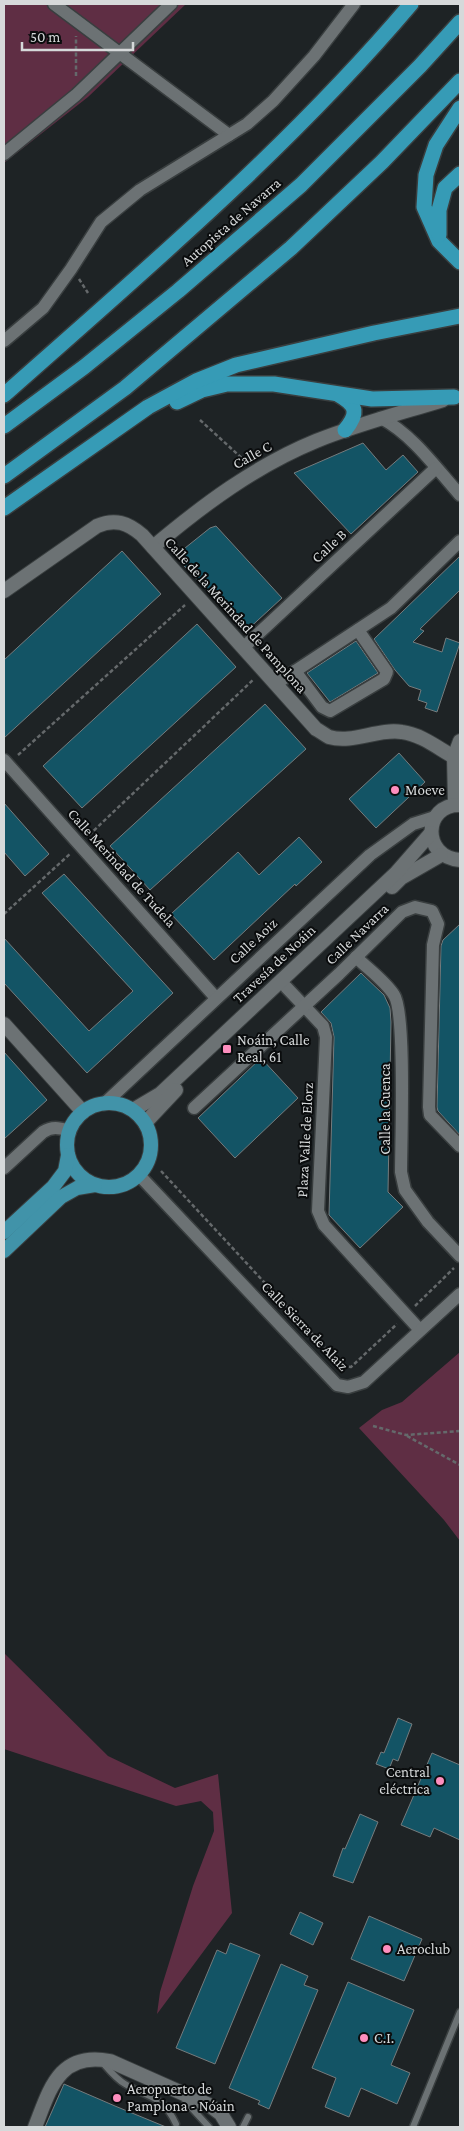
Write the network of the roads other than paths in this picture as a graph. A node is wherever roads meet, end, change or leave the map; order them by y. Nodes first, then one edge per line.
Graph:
1 (54, 4) edge
2 (171, 4) edge
3 (354, 4) edge
4 (411, 4) edge
5 (460, 22) edge
6 (120, 54) junction
7 (460, 81) edge
8 (460, 108) edge
9 (229, 134) junction
10 (5, 152) edge
11 (460, 174) edge
12 (439, 241) junction
13 (460, 262) edge
14 (460, 316) edge
15 (4, 341) edge
16 (4, 395) edge
17 (339, 395) junction
18 (457, 396) edge
19 (381, 418) junction
20 (4, 426) edge
21 (345, 430) junction
22 (436, 468) junction
23 (4, 476) edge
24 (460, 495) edge
25 (4, 508) edge
26 (4, 518) edge
27 (460, 541) edge
28 (153, 547) junction
29 (4, 591) edge
30 (358, 630) junction
31 (244, 647) junction
32 (296, 671) junction
33 (277, 683) junction
34 (460, 741) edge
35 (454, 757) junction
36 (6, 762) edge
37 (458, 804) edge
38 (435, 817) junction
39 (431, 833) junction
40 (442, 855) junction
41 (460, 860) edge
42 (356, 957) junction
43 (286, 987) junction
44 (216, 998) junction
45 (303, 1007) junction
46 (4, 1024) edge
47 (104, 1104) junction
48 (194, 1108) dead end
49 (133, 1110) junction
50 (83, 1112) junction
51 (145, 1123) junction
52 (70, 1131) junction
53 (460, 1146) edge
54 (68, 1154) junction
55 (4, 1168) edge
56 (140, 1175) junction
57 (95, 1185) junction
58 (4, 1232) edge
59 (4, 1251) edge
60 (460, 1256) edge
61 (460, 1294) edge
62 (420, 1330) junction
63 (460, 2012) edge
64 (99, 2059) junction
65 (177, 2089) junction
66 (248, 2117) dead end
67 (176, 2124) dead end
68 (35, 2127) edge
69 (209, 2127) edge
70 (229, 2127) edge
71 (243, 2127) edge
72 (413, 2127) edge

1 - 6 street
2 - 6 street
3 - 9 street
4 - 16 highway
5 - 20 highway, Autopista de Navarra
6 - 9 street
6 - 10 street
7 - 23 highway
8 - 12 highway
9 - 15 street
11 - 12 highway
12 - 13 highway
14 - 25 highway
17 - 18 highway
17 - 21 highway
17 - 26 highway
18 - 19 street, Calle C
19 - 21 street, Calle C
19 - 22 street
21 - 28 street, Calle C
22 - 24 street
22 - 31 street, Calle B
27 - 30 street
28 - 29 street, Calle de la Merindad de Pamplona
28 - 31 street, Calle de la Merindad de Pamplona
30 - 32 street
30 - 32 street
31 - 33 street, Calle de la Merindad de Pamplona
32 - 33 street
33 - 35 street, Calle de la Merindad de Pamplona
34 - 35 street
35 - 37 street
36 - 44 street, Calle Merindad de Tudela
37 - 38 street
38 - 39 street
38 - 44 street, Calle Aoiz
39 - 40 street
39 - 49 street, Travesía de Noáin
40 - 41 street
40 - 43 street, Travesía de Noáin
42 - 45 street, Calle Navarra
42 - 53 street, Calle Navarra
42 - 60 street, Calle la Cuenca
43 - 45 street, Plaza Valle de Elorz
43 - 51 street, Travesía de Noáin
44 - 47 street, Calle Aoiz
45 - 48 street, Calle Navarra
45 - 62 street, Plaza Valle de Elorz
46 - 50 street
47 - 49 highway
47 - 50 highway
49 - 51 highway
50 - 52 highway
51 - 56 highway
52 - 54 highway
52 - 55 street
54 - 57 highway
54 - 58 highway
56 - 57 highway
56 - 62 street, Calle Sierra de Alaiz
57 - 59 highway
61 - 62 street, Calle Sierra de Alaiz
63 - 72 lane
64 - 65 street
64 - 67 lane
64 - 68 street
65 - 69 lane
65 - 70 street
66 - 71 lane

